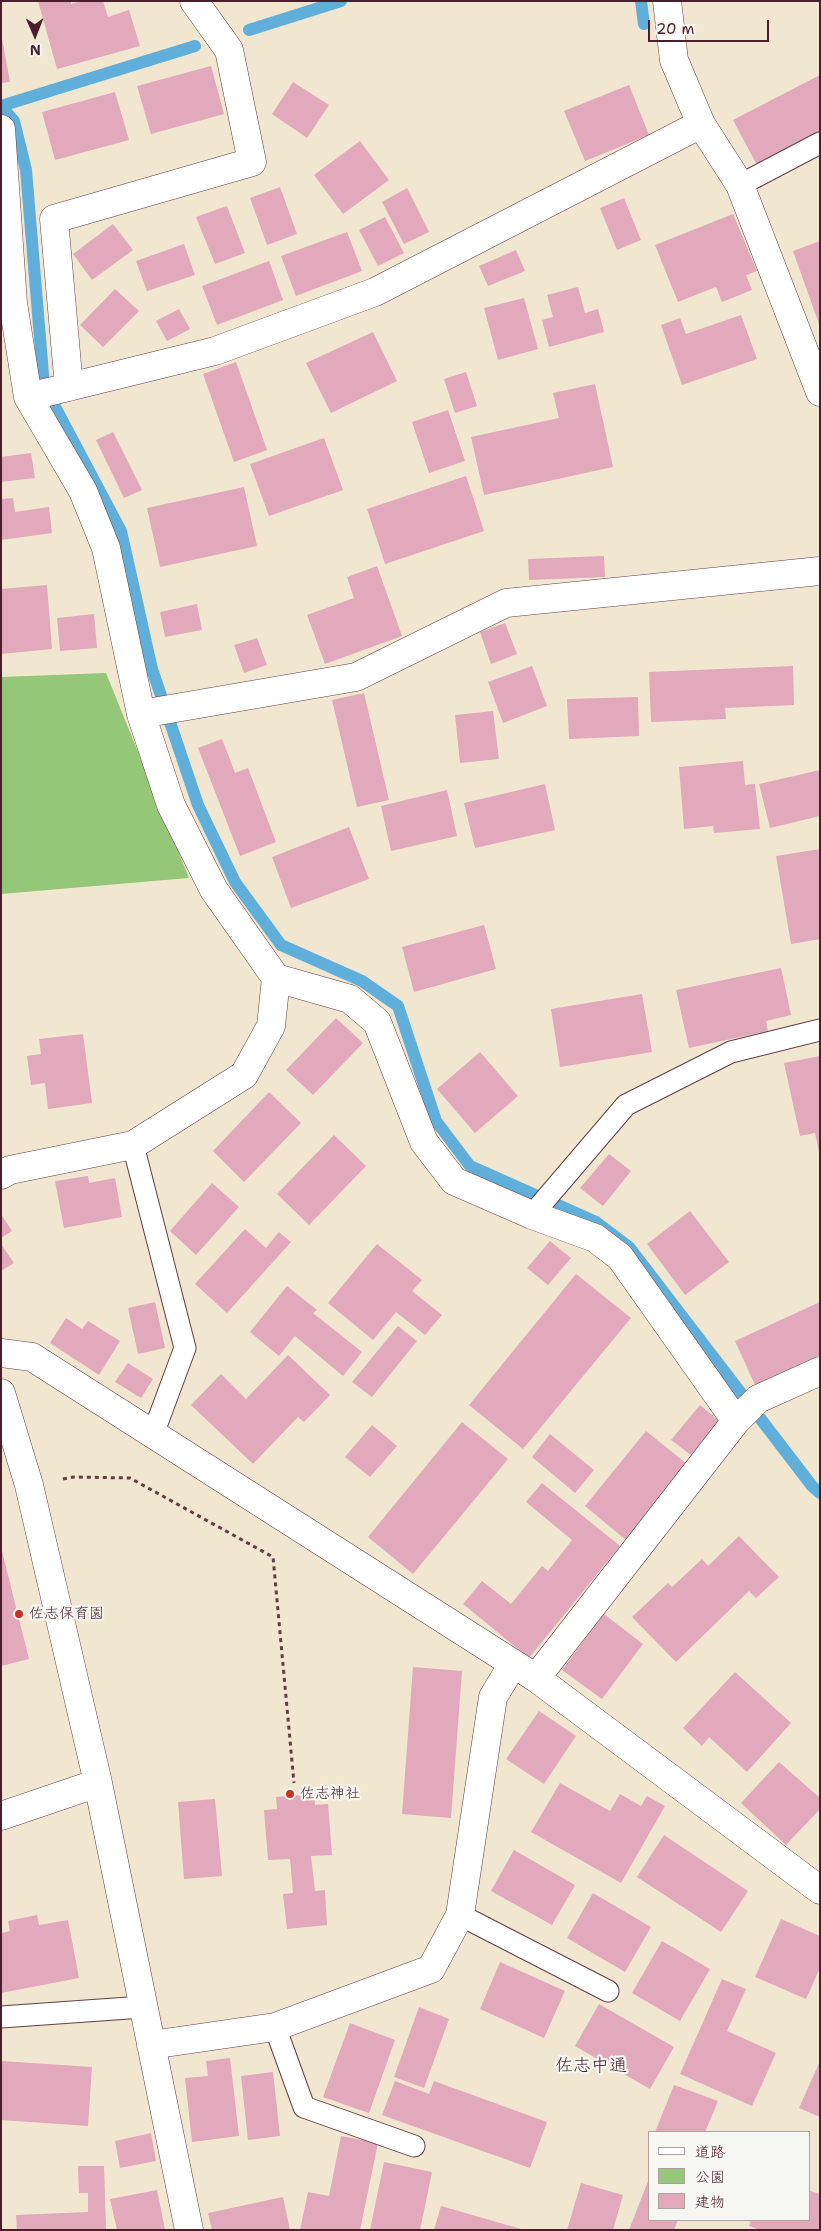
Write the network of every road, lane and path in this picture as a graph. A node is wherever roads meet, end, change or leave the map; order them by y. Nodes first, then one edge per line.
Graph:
1 (194, 1) edge
2 (667, 1) edge
3 (701, 124) junction
4 (1, 129) edge
5 (820, 143) edge
6 (740, 185) junction
7 (68, 387) junction
8 (820, 392) edge
9 (28, 397) junction
10 (820, 571) edge
11 (140, 714) junction
12 (276, 978) junction
13 (820, 1030) edge
14 (134, 1145) junction
15 (1, 1175) edge
16 (532, 1215) junction
17 (1, 1353) edge
18 (820, 1371) edge
19 (1, 1393) edge
20 (736, 1421) junction
21 (152, 1434) junction
22 (29, 1485) junction
23 (513, 1664) junction
24 (536, 1678) junction
25 (98, 1783) junction
26 (294, 1783) dead end
27 (1, 1816) edge
28 (820, 1890) edge
29 (460, 1915) junction
30 (608, 1990) dead end
31 (144, 2007) junction
32 (1, 2018) edge
33 (275, 2027) junction
34 (151, 2045) junction
35 (414, 2146) dead end
36 (189, 2230) edge

1 - 7 street
2 - 3 street
3 - 6 street
3 - 7 street
4 - 9 street
5 - 6 lane
6 - 8 street
7 - 9 street
9 - 11 street
10 - 11 street
11 - 12 street
12 - 14 street
12 - 16 street
13 - 16 lane
14 - 15 street
14 - 21 lane
16 - 20 street
17 - 21 street
18 - 20 street
19 - 22 street
20 - 24 street
21 - 23 street
22 - 25 street
22 - 26 path
23 - 24 street
23 - 29 street
24 - 28 street
25 - 27 street
25 - 31 street
29 - 30 lane
29 - 33 street
31 - 32 lane
31 - 34 street
33 - 34 street
33 - 35 lane
34 - 36 street

